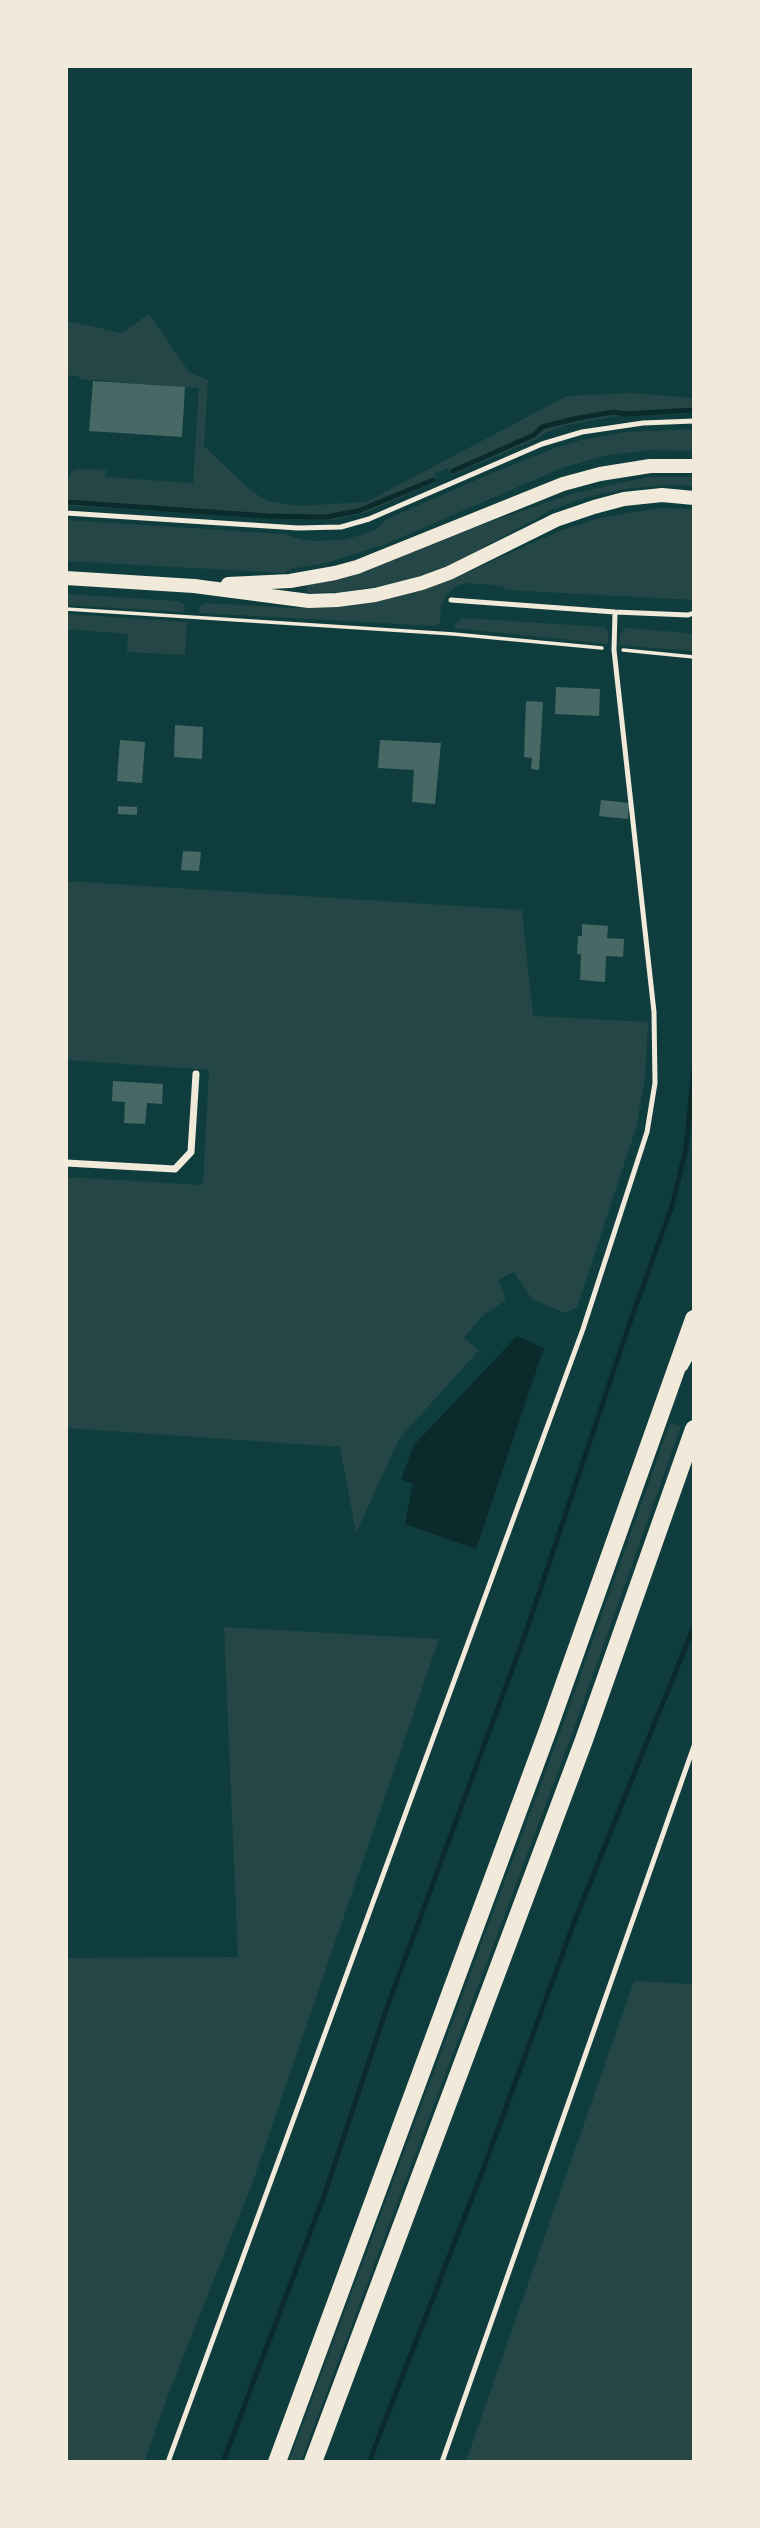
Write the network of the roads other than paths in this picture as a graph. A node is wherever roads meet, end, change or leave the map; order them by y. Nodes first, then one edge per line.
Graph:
1 (694, 421) edge
2 (694, 466) edge
3 (694, 498) edge
4 (66, 513) edge
5 (66, 578) edge
6 (194, 586) junction
7 (451, 600) dead end
8 (615, 612) junction
9 (694, 613) edge
10 (196, 1074) dead end
11 (66, 1163) edge
12 (694, 1319) edge
13 (694, 1352) edge
14 (656, 1424) junction
15 (694, 1429) edge
16 (694, 1746) edge
17 (168, 2462) edge
18 (277, 2462) edge
19 (313, 2462) edge
20 (442, 2462) edge

1 - 4 lane
2 - 6 main road
3 - 6 main road
5 - 6 main road
7 - 8 lane
8 - 9 lane
8 - 17 lane
10 - 11 street
12 - 14 highway
13 - 14 lane
14 - 18 highway
15 - 19 highway
16 - 20 lane

